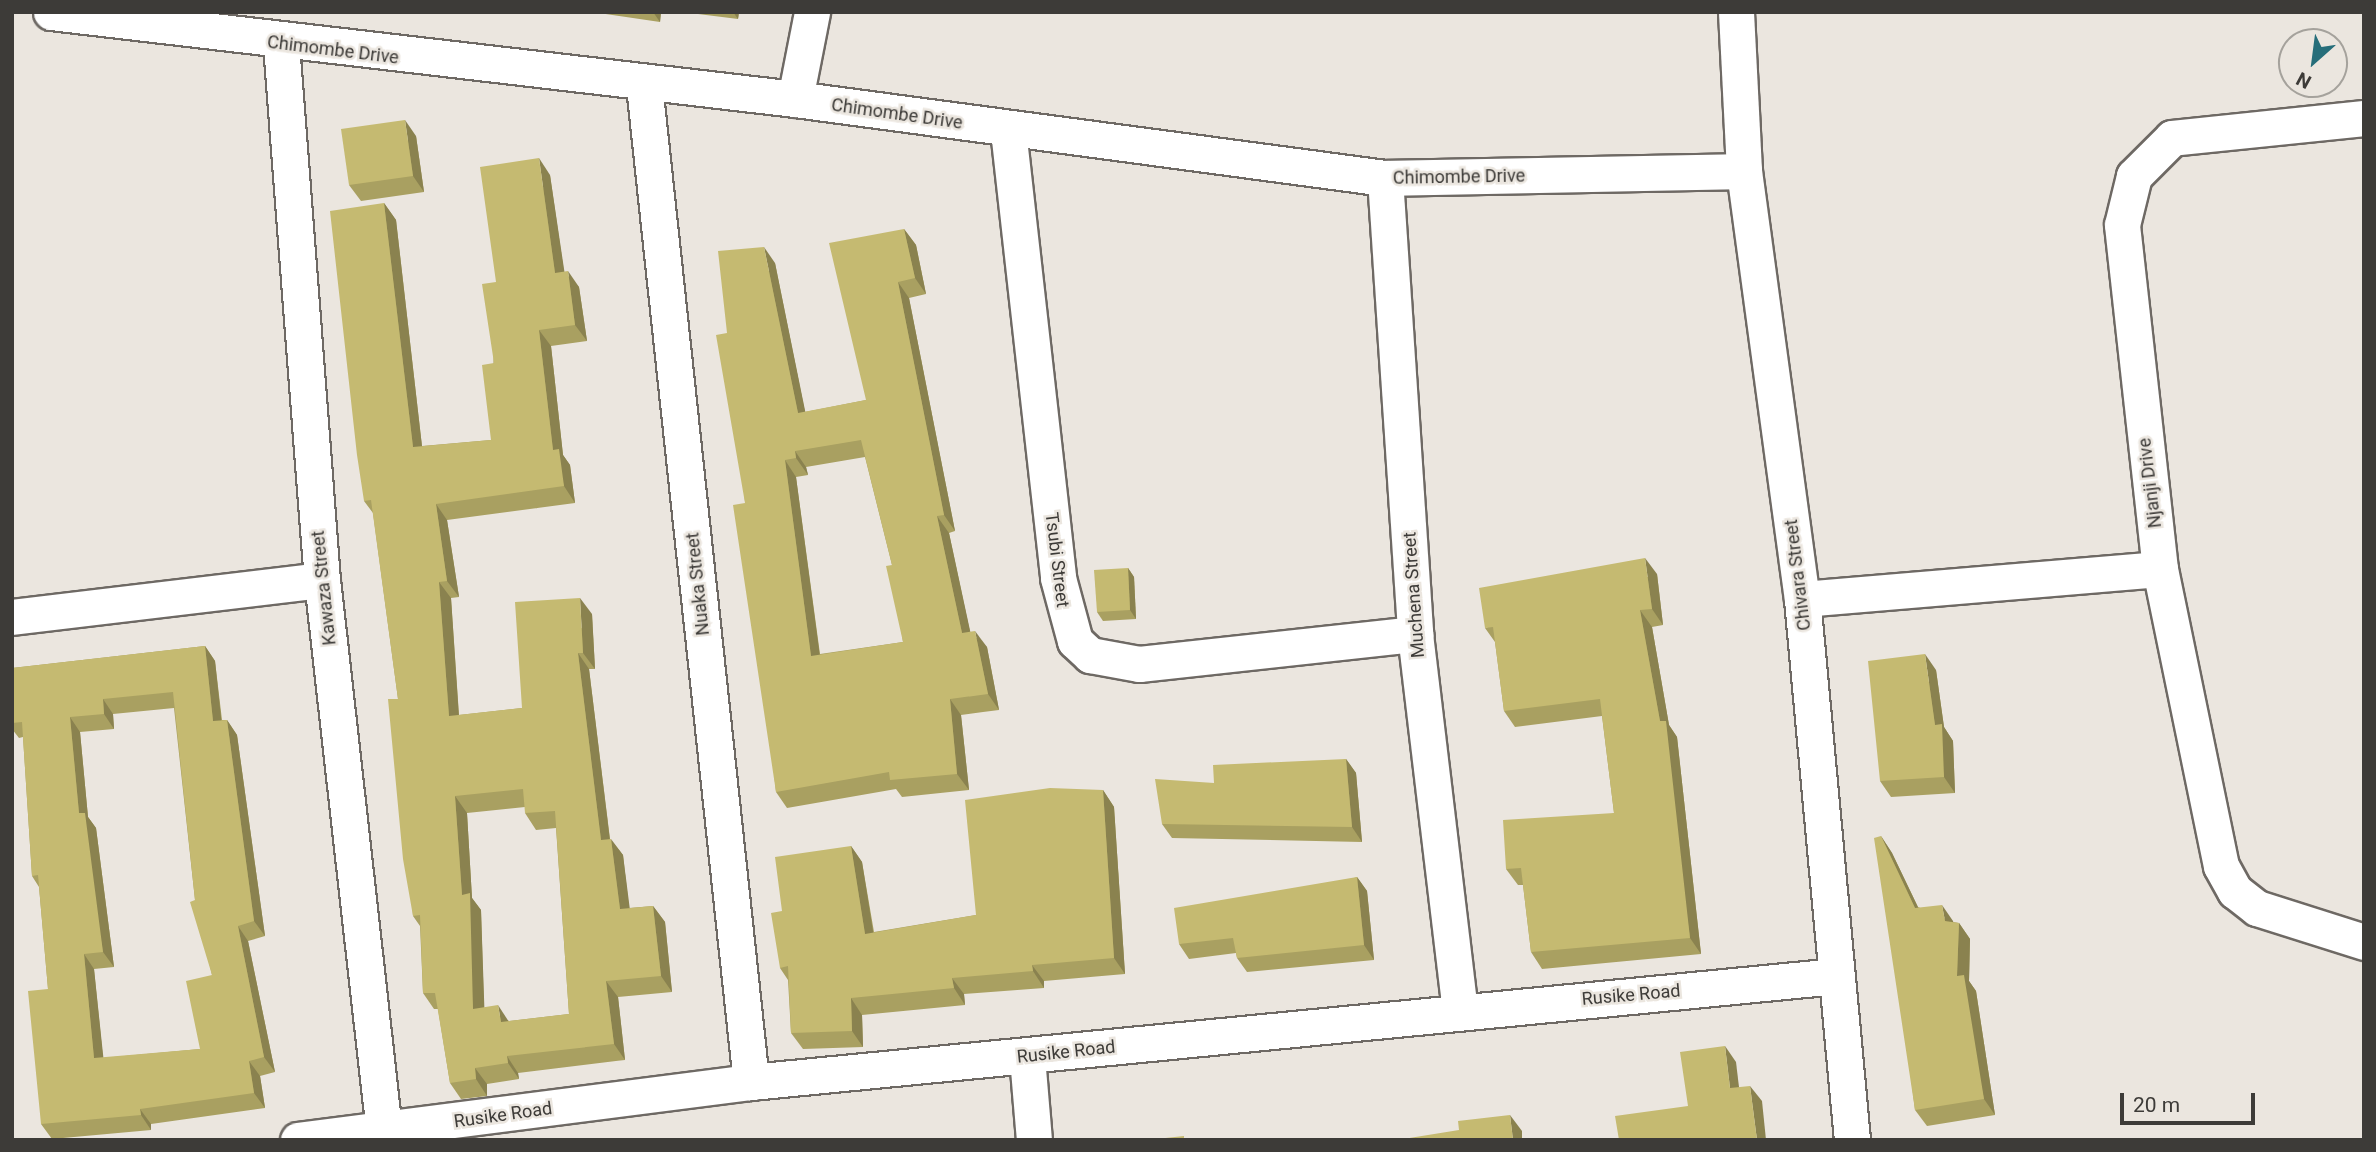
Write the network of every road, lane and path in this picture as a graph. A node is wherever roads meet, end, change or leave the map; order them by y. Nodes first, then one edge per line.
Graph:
1 (51, 12) edge
2 (812, 12) edge
3 (1736, 12) edge
4 (281, 44) junction
5 (644, 85) junction
6 (795, 99) junction
7 (2364, 118) edge
8 (1008, 130) junction
9 (1744, 171) junction
10 (1385, 178) junction
11 (2160, 569) junction
12 (322, 580) junction
13 (1802, 599) junction
14 (12, 617) edge
15 (1415, 634) junction
16 (2364, 942) edge
17 (1836, 976) junction
18 (1460, 1010) junction
19 (1027, 1057) junction
20 (751, 1082) junction
21 (384, 1131) junction
22 (298, 1140) edge
23 (1034, 1140) edge
24 (1852, 1140) edge

1 - 4 street, Chimombe Drive
2 - 6 street
3 - 9 street, Chivara Street
4 - 5 street, Chimombe Drive
4 - 12 street, Kawaza Street
5 - 6 street, Chimombe Drive
5 - 20 street, Nuaka Street
6 - 8 street, Chimombe Drive
7 - 11 street, Njanji Drive
8 - 10 street, Chimombe Drive
8 - 15 street, Tsubi Street
9 - 10 street, Chimombe Drive
9 - 13 street, Chivara Street
10 - 15 street, Muchena Street
11 - 13 street
11 - 16 street, Njanji Drive
12 - 14 street
12 - 21 street, Kawaza Street
13 - 17 street, Chivara Street
15 - 18 street, Muchena Street
17 - 18 street, Rusike Road
17 - 24 street, Chivara Street
18 - 19 street, Rusike Road
19 - 20 street, Rusike Road
19 - 23 street
20 - 21 street, Rusike Road
21 - 22 street, Rusike Road

